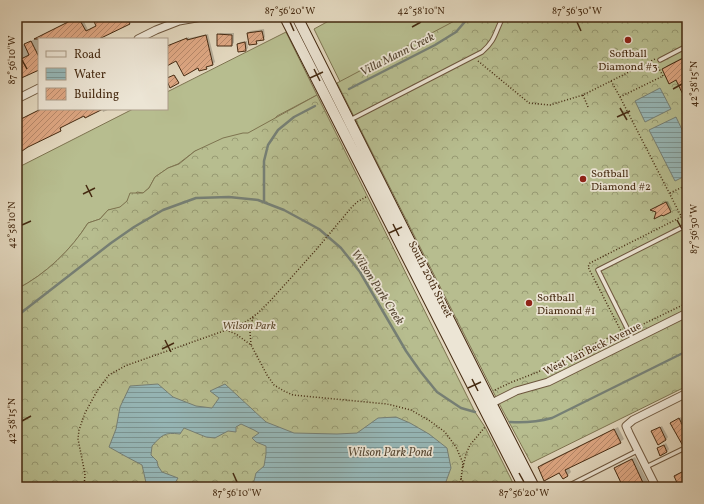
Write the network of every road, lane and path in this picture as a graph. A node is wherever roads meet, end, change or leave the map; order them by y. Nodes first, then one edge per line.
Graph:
1 (202, 17) edge
2 (285, 17) edge
3 (297, 17) edge
4 (503, 17) edge
5 (140, 38) edge
6 (687, 46) edge
7 (473, 57) junction
8 (660, 60) joint
9 (657, 65) dead end
10 (611, 81) junction
11 (38, 88) edge
12 (583, 95) junction
13 (620, 97) junction
14 (17, 99) edge
15 (588, 107) dead end
16 (344, 123) junction
17 (687, 185) edge
18 (380, 193) junction
19 (670, 193) junction
20 (681, 217) dead end
21 (687, 225) edge
22 (687, 303) edge
23 (687, 313) edge
24 (253, 317) junction
25 (226, 330) junction
26 (628, 331) junction
27 (633, 340) junction
28 (250, 345) junction
29 (495, 390) dead end
30 (687, 393) edge
31 (489, 409) junction
32 (485, 427) dead end
33 (508, 445) junction
34 (687, 447) edge
35 (638, 451) junction
36 (646, 467) junction
37 (461, 479) junction
38 (84, 487) edge
39 (457, 487) edge
40 (466, 487) edge
41 (524, 487) edge
42 (534, 487) edge
43 (566, 487) edge
44 (656, 487) edge

1 - 5 street
2 - 16 street, South 20th Street
3 - 16 street, South 20th Street
4 - 7 lane
6 - 8 lane
7 - 12 path
7 - 16 lane
8 - 10 path
9 - 13 path
10 - 12 path
10 - 13 path
11 - 14 street
12 - 15 path
13 - 19 path
16 - 18 street, South 20th Street
17 - 19 path
18 - 24 path
18 - 31 street, South 20th Street
19 - 20 path
21 - 26 lane
22 - 26 path
23 - 27 street, West Van Beck Avenue
24 - 25 path
24 - 28 path
25 - 28 path
25 - 38 path
26 - 27 lane
26 - 29 path
27 - 31 street, West Van Beck Avenue
28 - 37 path
30 - 35 street
31 - 33 street, South 20th Street
32 - 37 path
33 - 41 street, South 20th Street
33 - 42 street, South 20th Street
34 - 36 lane
35 - 36 street
35 - 43 lane
36 - 44 street
37 - 39 path
37 - 40 path

